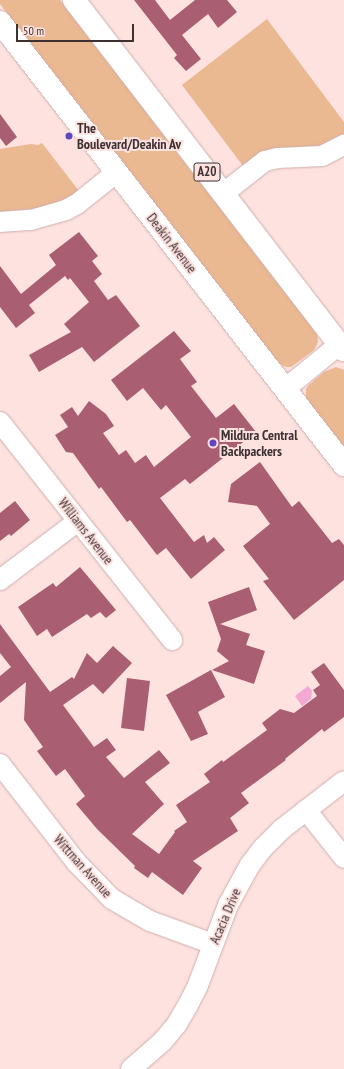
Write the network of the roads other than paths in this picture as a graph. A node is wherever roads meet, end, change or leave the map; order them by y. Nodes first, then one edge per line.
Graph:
1 (74, 0) edge
2 (0, 22) edge
3 (344, 144) edge
4 (117, 172) junction
5 (224, 193) junction
6 (0, 222) edge
7 (342, 347) edge
8 (285, 389) junction
9 (0, 422) edge
10 (344, 465) edge
11 (78, 521) junction
12 (0, 580) edge
13 (172, 640) dead end
14 (0, 764) edge
15 (344, 781) edge
16 (306, 810) junction
17 (344, 858) edge
18 (214, 944) junction
19 (131, 1069) edge

1 - 5 highway, A20
2 - 4 highway, Deakin Avenue
3 - 5 street
4 - 6 street
4 - 8 highway, Deakin Avenue
5 - 7 highway, A20
7 - 8 street
8 - 10 highway, Deakin Avenue
9 - 11 street, Williams Avenue
11 - 12 street
11 - 13 street, Williams Avenue
14 - 18 street, Wittman Avenue
15 - 16 street, Acacia Drive
16 - 17 street
16 - 18 street, Acacia Drive
18 - 19 street, Acacia Drive

